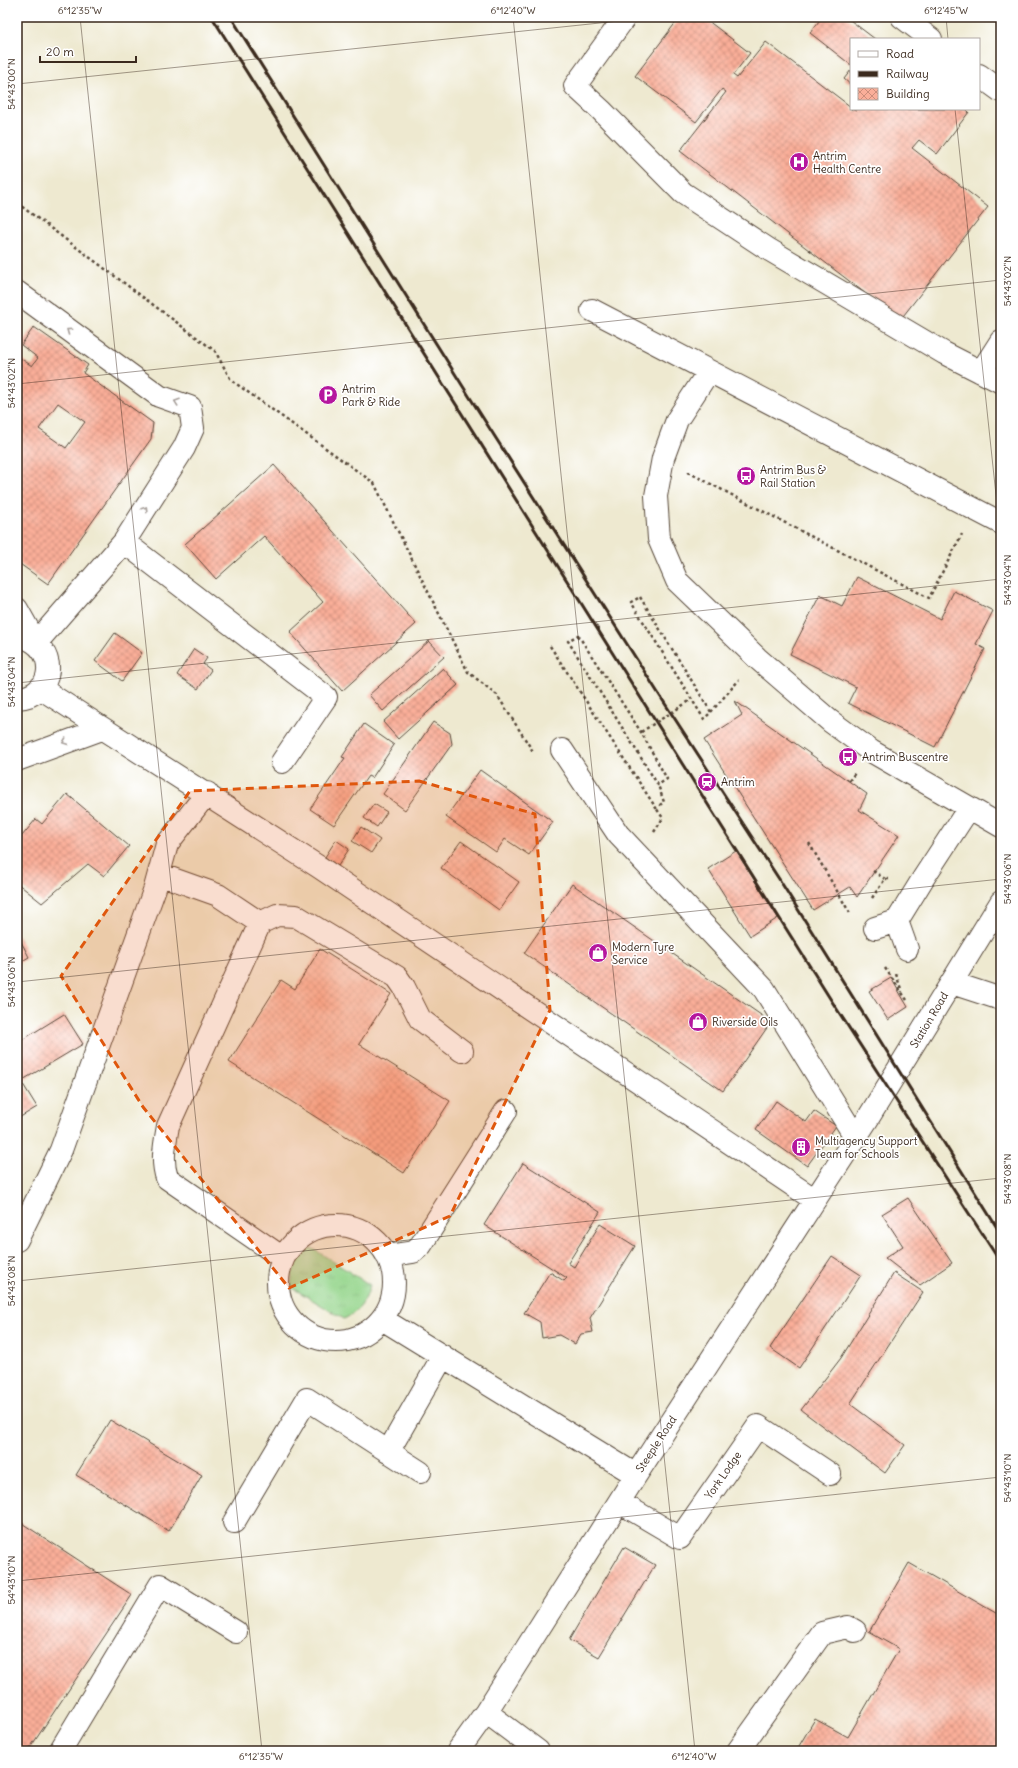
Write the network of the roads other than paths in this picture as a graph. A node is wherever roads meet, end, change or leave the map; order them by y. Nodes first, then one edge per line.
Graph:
1 (625, 17) edge
2 (902, 17) edge
3 (930, 38) edge
4 (980, 75) edge
5 (1001, 91) edge
6 (17, 292) edge
7 (592, 310) dead end
8 (1001, 341) edge
9 (709, 371) junction
10 (981, 372) junction
11 (1001, 382) edge
12 (995, 520) edge
13 (124, 542) junction
14 (17, 609) edge
15 (26, 640) edge
16 (40, 688) junction
17 (17, 698) edge
18 (102, 729) junction
19 (565, 754) road end
20 (17, 760) edge
21 (282, 762) dead end
22 (207, 793) junction
23 (969, 808) junction
24 (1001, 826) edge
25 (159, 874) junction
26 (1001, 902) edge
27 (897, 921) junction
28 (260, 923) junction
29 (875, 928) dead end
30 (993, 933) edge
31 (907, 949) dead end
32 (952, 983) junction
33 (1001, 999) edge
34 (462, 1051) dead end
35 (506, 1111) dead end
36 (856, 1138) junction
37 (815, 1200) junction
38 (17, 1240) edge
39 (387, 1256) junction
40 (283, 1258) junction
41 (382, 1319) junction
42 (442, 1356) junction
43 (388, 1452) junction
44 (420, 1472) dead end
45 (830, 1474) dead end
46 (636, 1475) junction
47 (618, 1502) junction
48 (234, 1522) dead end
49 (855, 1631) dead end
50 (236, 1632) dead end
51 (486, 1712) junction
52 (60, 1751) edge
53 (458, 1751) edge
54 (538, 1751) edge
55 (738, 1751) edge

1 - 10 street
2 - 3 street
4 - 5 street
13 -> 6 street
7 - 9 street
8 - 10 street
9 - 12 street
9 - 23 street
10 - 11 street
13 - 15 street
13 - 21 street
14 - 15 street
15 - 16 street
16 - 17 street
16 - 18 street
18 -> 20 street
18 - 22 street
19 - 36 street
22 - 25 street
22 - 37 street
23 - 24 street
23 - 27 street
25 - 28 street
25 - 38 street
26 - 30 street, Station Road
27 - 29 street
27 - 31 street
28 - 34 street
28 - 40 street
30 - 32 street, Station Road
32 - 33 street
32 - 36 street, Station Road
35 - 39 street
36 - 37 street, Steeple Road
37 - 46 street, Steeple Road
39 - 40 street
39 - 41 street
40 - 41 street
41 - 42 street
42 - 43 street
42 - 46 street
43 - 44 street
43 - 48 street
45 - 47 street, York Lodge
46 - 47 street, Steeple Road
47 - 51 street, Steeple Road
49 - 55 street
50 - 52 street
51 - 53 street, Steeple Road
51 - 54 street

